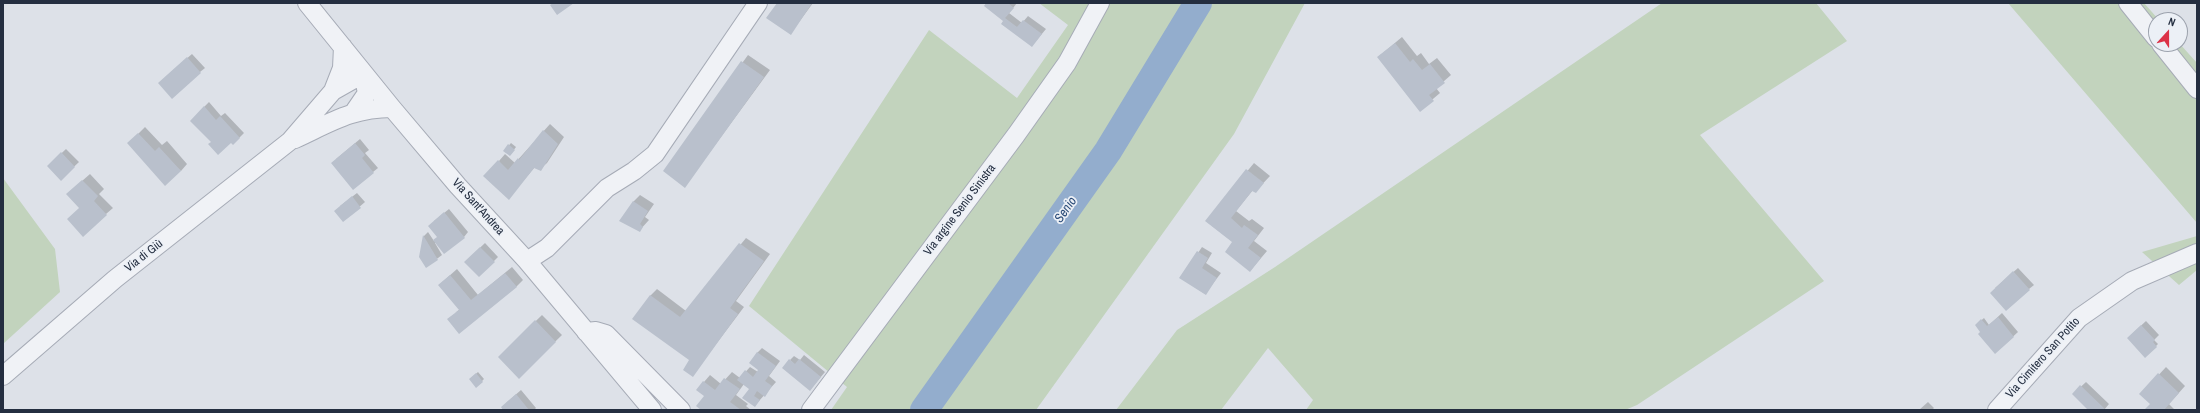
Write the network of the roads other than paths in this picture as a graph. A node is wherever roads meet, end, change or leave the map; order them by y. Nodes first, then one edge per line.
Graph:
1 (307, 3) edge
2 (758, 3) edge
3 (1100, 3) edge
4 (2128, 3) edge
5 (2148, 28) edge
6 (343, 47) junction
7 (2167, 52) edge
8 (363, 74) junction
9 (2197, 89) edge
10 (333, 91) junction
11 (392, 108) junction
12 (354, 112) junction
13 (290, 141) junction
14 (2197, 253) edge
15 (527, 261) junction
16 (586, 332) junction
17 (3, 376) edge
18 (652, 410) edge
19 (681, 410) edge
20 (811, 410) edge
21 (1997, 410) edge

1 - 6 street, Via Sant'Andrea
2 - 15 street
3 - 20 street, Via argine Senio Sinistra
4 - 5 street
6 - 8 street, Via Sant'Andrea
6 - 10 street, Via di Giù
7 - 9 street
8 - 10 street, Via di Giù
8 - 11 street, Via Sant'Andrea
8 - 12 street
10 - 13 street, Via di Giù
11 - 12 street, Via di Giù
11 - 15 street, Via Sant'Andrea
12 - 13 street, Via di Giù
13 - 17 street, Via di Giù
14 - 21 street, Via Cimitero San Potito
15 - 16 street, Via Sant'Andrea
16 - 18 street, Via Sant'Andrea
16 - 19 street

